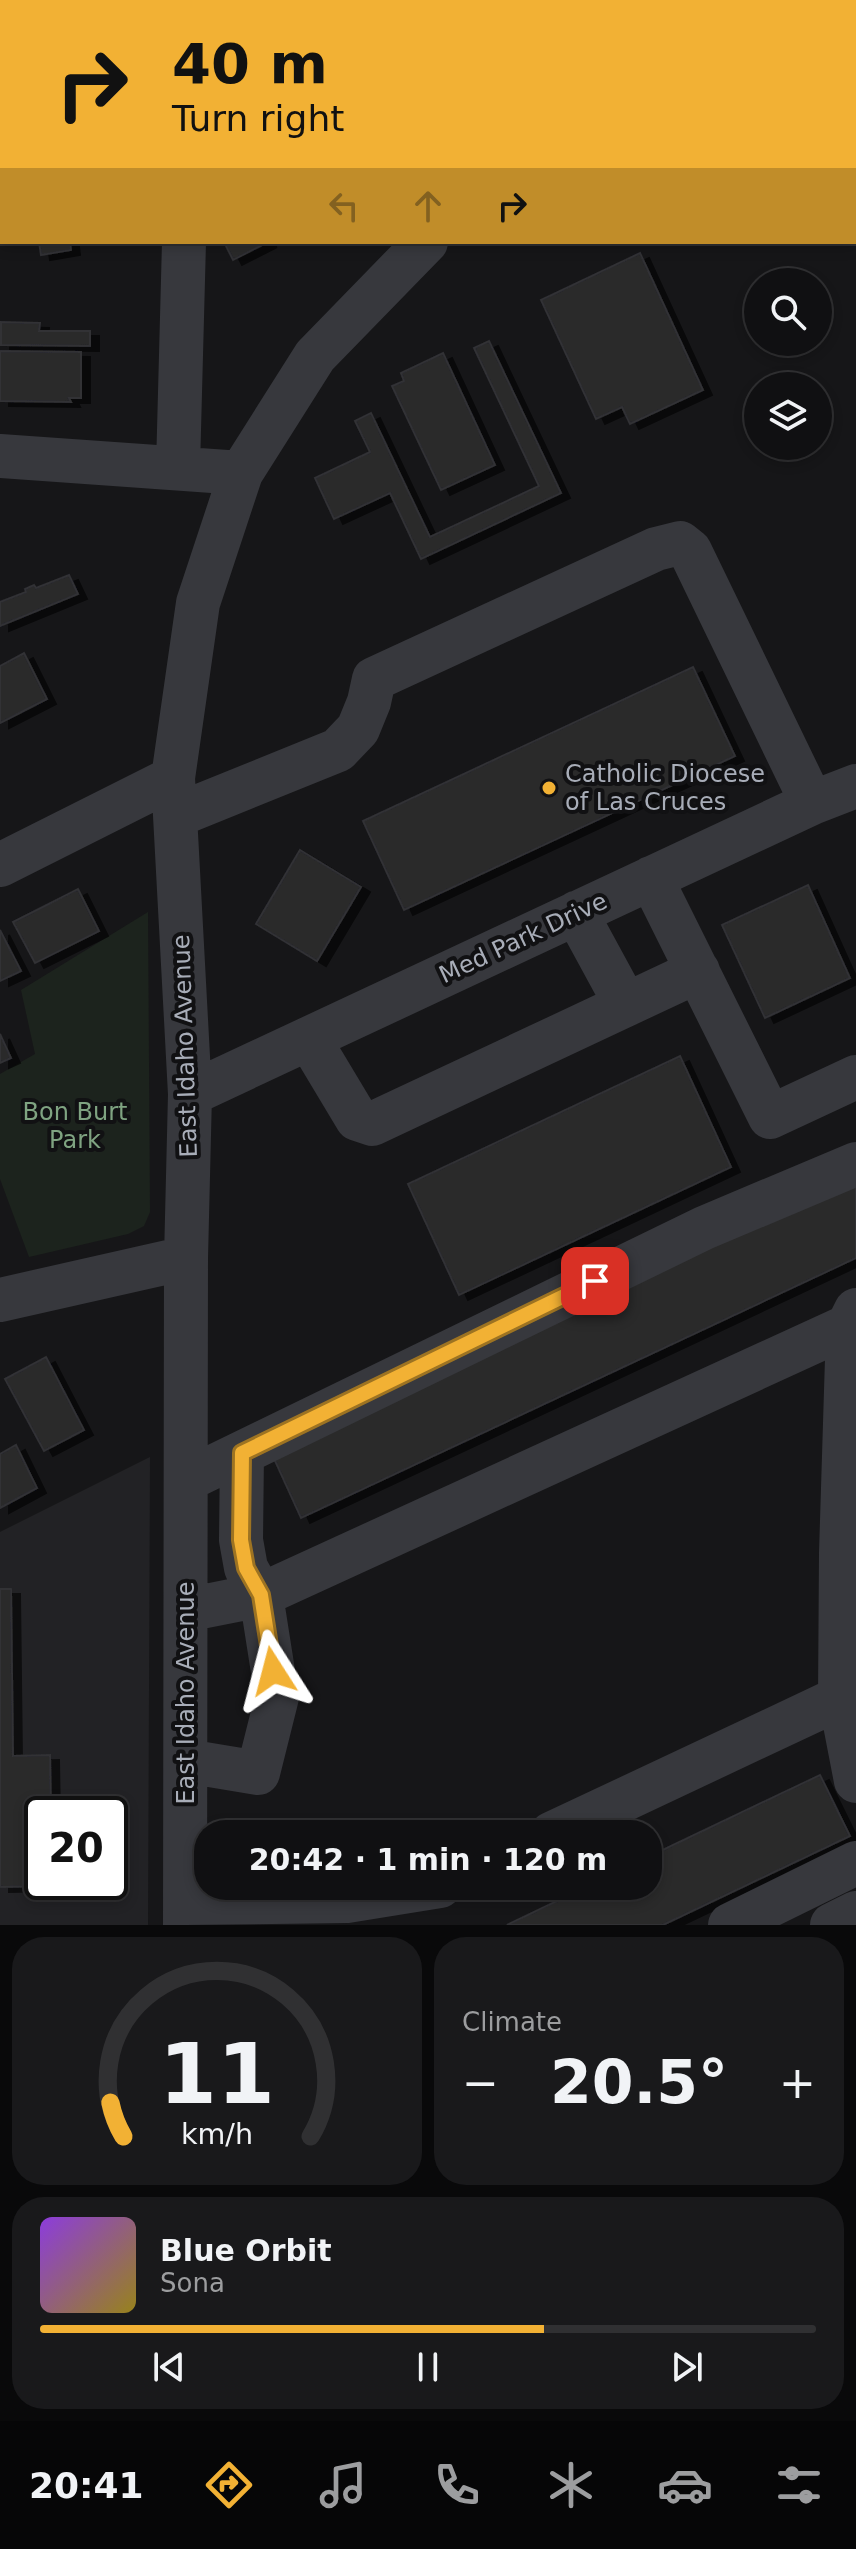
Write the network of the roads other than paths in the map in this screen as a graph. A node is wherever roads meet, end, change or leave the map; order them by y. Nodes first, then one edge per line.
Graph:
1 (184, 244) edge
2 (424, 244) edge
3 (0, 456) edge
4 (178, 468) junction
5 (241, 473) junction
6 (856, 786) edge
7 (174, 797) junction
8 (812, 803) junction
9 (0, 865) edge
10 (651, 878) junction
11 (576, 913) junction
12 (698, 971) junction
13 (626, 1005) junction
14 (309, 1039) junction
15 (856, 1077) edge
16 (190, 1094) junction
17 (856, 1164) edge
18 (186, 1258) junction
19 (0, 1300) edge
20 (852, 1318) edge
21 (242, 1453) junction
22 (186, 1480) junction
23 (261, 1595) junction
24 (186, 1610) junction
25 (840, 1698) junction
26 (186, 1761) junction
27 (856, 1781) edge
28 (581, 1820) edge
29 (856, 1863) edge
30 (433, 1900) edge
31 (856, 1913) edge
32 (185, 1914) edge
33 (730, 1925) edge
34 (832, 1925) edge

1 - 4 street
2 - 5 street, East Idaho Avenue
3 - 4 street
4 - 5 street
5 - 7 street, East Idaho Avenue
6 - 8 street, Med Park Drive
7 - 8 street
7 - 9 street
7 - 16 street, East Idaho Avenue
8 - 10 street, Med Park Drive
10 - 11 street, Med Park Drive
10 - 12 street
11 - 13 street
11 - 14 street, Med Park Drive
12 - 13 street
12 - 15 street
13 - 14 street
14 - 16 street, Med Park Drive
16 - 18 street, East Idaho Avenue
17 - 21 street
18 - 19 street
18 - 22 street, East Idaho Avenue
20 - 23 street
20 - 25 street
21 - 22 street
21 - 23 street
22 - 24 street, East Idaho Avenue
23 - 24 street
23 - 26 street
24 - 26 street, East Idaho Avenue
25 - 27 street
25 - 28 street
26 - 32 street, East Idaho Avenue
29 - 33 street
30 - 32 street
31 - 34 street

